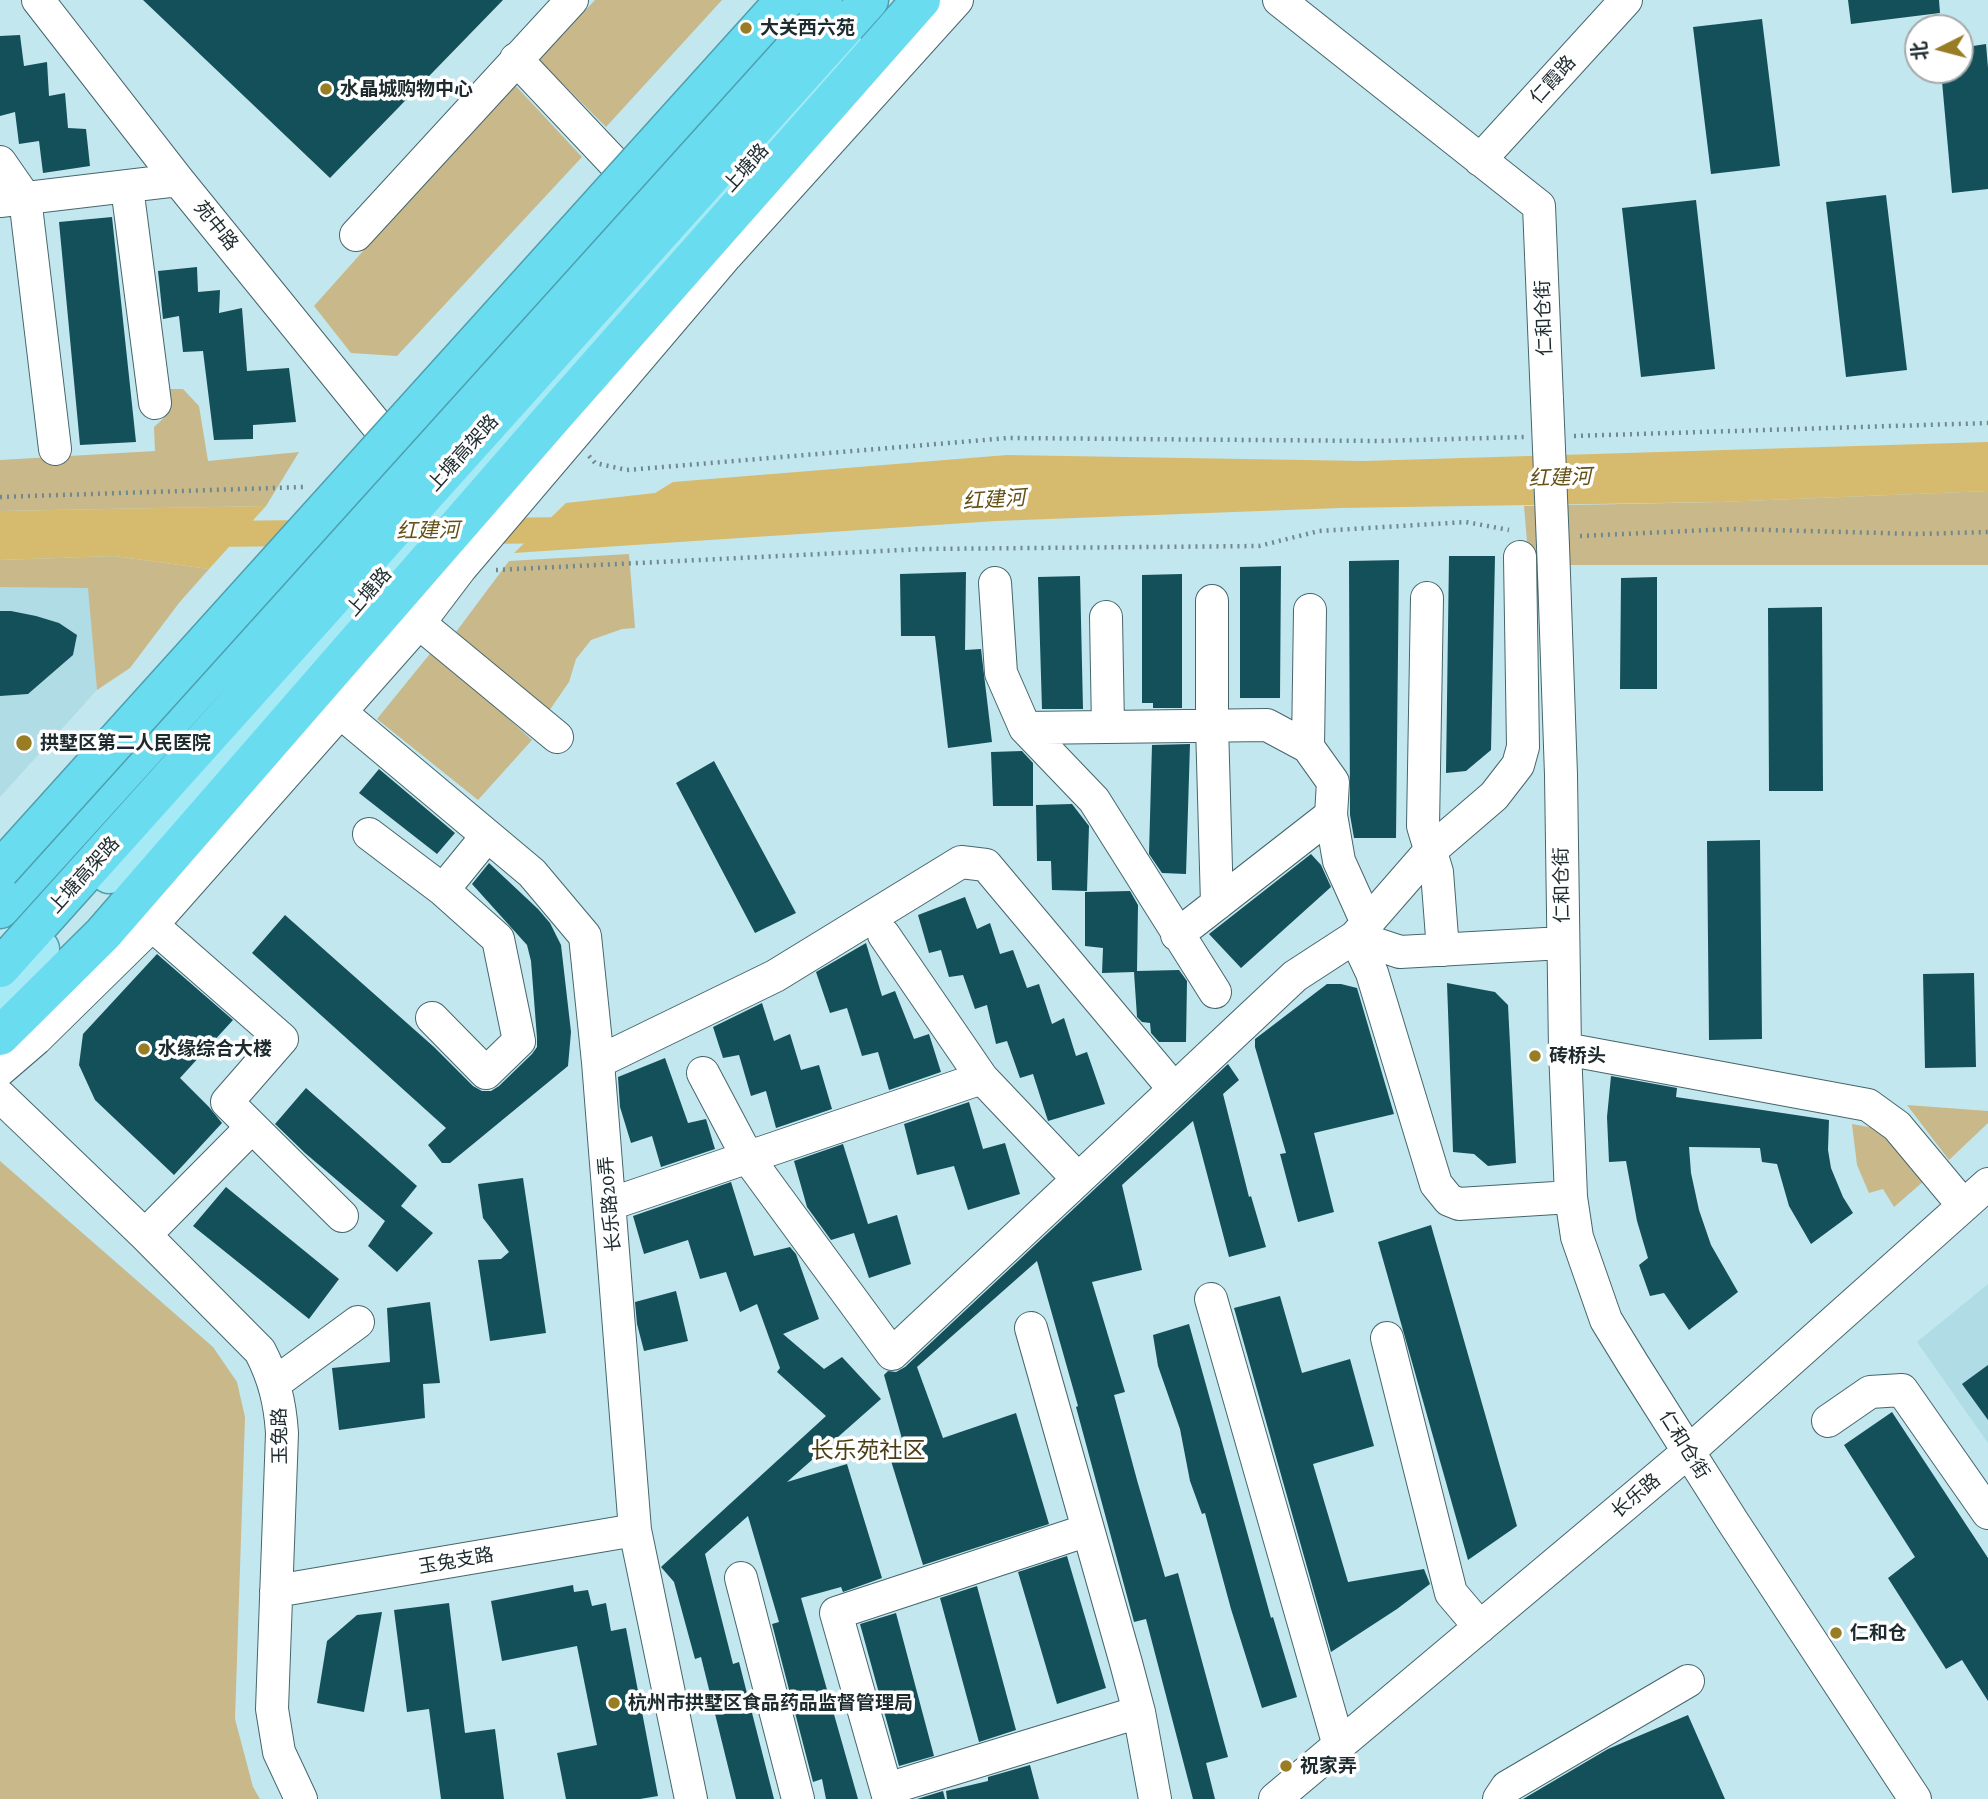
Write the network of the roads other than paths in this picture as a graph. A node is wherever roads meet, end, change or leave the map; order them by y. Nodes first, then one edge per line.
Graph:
1 (38, 0) edge
2 (572, 0) edge
3 (764, 0) edge
4 (785, 0) edge
5 (802, 0) edge
6 (823, 0) edge
7 (869, 0) edge
8 (903, 0) edge
9 (921, 0) edge
10 (957, 0) edge
11 (1279, 0) edge
12 (1626, 0) edge
13 (516, 59) junction
14 (1480, 160) junction
15 (0, 162) edge
16 (618, 167) junction
17 (178, 180) junction
18 (127, 187) junction
19 (13, 199) edge
20 (356, 235) dead end
21 (155, 403) dead end
22 (389, 440) junction
23 (55, 449) dead end
24 (318, 517) junction
25 (1519, 545) road end
26 (995, 583) dead end
27 (1427, 598) dead end
28 (1212, 601) dead end
29 (1310, 610) dead end
30 (1106, 617) dead end
31 (419, 623) junction
32 (340, 712) junction
33 (1212, 725) junction
34 (1108, 727) junction
35 (1025, 728) junction
36 (557, 737) dead end
37 (1308, 747) junction
38 (1331, 815) junction
39 (369, 834) dead end
40 (487, 836) junction
41 (0, 845) edge
42 (1430, 851) junction
43 (0, 870) edge
44 (0, 886) edge
45 (443, 890) junction
46 (1217, 904) junction
47 (0, 909) edge
48 (152, 925) junction
49 (1361, 930) junction
50 (884, 935) dead end
51 (1177, 935) junction
52 (1563, 943) junction
53 (1443, 950) junction
54 (0, 968) edge
55 (1215, 992) dead end
56 (0, 993) edge
57 (432, 1017) dead end
58 (0, 1036) edge
59 (1565, 1049) junction
60 (598, 1062) junction
61 (0, 1070) edge
62 (704, 1073) dead end
63 (982, 1078) junction
64 (1174, 1089) junction
65 (0, 1096) edge
66 (252, 1127) junction
67 (748, 1158) junction
68 (1079, 1179) junction
69 (1988, 1184) edge
70 (1572, 1197) junction
71 (610, 1204) junction
72 (1963, 1205) junction
73 (342, 1216) dead end
74 (145, 1235) junction
75 (1211, 1299) dead end
76 (358, 1322) dead end
77 (1031, 1328) dead end
78 (1387, 1338) dead end
79 (275, 1383) junction
80 (1828, 1421) dead end
81 (1688, 1452) junction
82 (1986, 1507) edge
83 (635, 1530) junction
84 (1088, 1530) junction
85 (741, 1578) dead end
86 (276, 1591) junction
87 (1480, 1627) junction
88 (1688, 1681) dead end
89 (1139, 1712) junction
90 (1339, 1746) junction
91 (888, 1794) edge
92 (301, 1799) edge
93 (691, 1799) edge
94 (797, 1799) edge
95 (1155, 1799) edge
96 (1275, 1799) edge
97 (1499, 1799) edge
98 (1915, 1799) edge

1 - 17 street, 苑中路
2 - 13 street
3 - 16 street
4 - 43 highway, bridge
5 - 22 main road
6 - 47 highway, 上塘高架路
7 - 54 highway, 上塘高架路
8 - 56 main road, 上塘路
9 - 58 highway
10 - 31 street
11 - 14 street, 仁和仓街
12 - 14 street, 仁霞路
13 - 16 street
13 - 20 street
14 - 52 street, 仁和仓街, bridge
15 - 19 street
16 - 22 street
17 - 18 street
17 - 22 street, 苑中路
18 - 19 street
18 - 21 street
19 - 23 street
22 - 24 main road
24 - 41 street
24 - 44 main road
25 - 42 street
26 - 35 street
27 - 42 street
28 - 33 street
29 - 37 street
30 - 34 street
31 - 32 street
31 - 36 street
32 - 40 street, 长乐路20弄
32 - 48 street
33 - 34 street
33 - 37 street
33 - 46 street
34 - 35 street
35 - 51 street
37 - 38 street
38 - 46 street
38 - 49 street
39 - 45 street
40 - 45 street
40 - 60 street, 长乐路20弄
42 - 49 street
42 - 53 street
45 - 57 street
46 - 51 street
48 - 61 street
48 - 66 street
49 - 53 street
49 - 64 street
49 - 70 street
50 - 63 street
51 - 55 street
52 - 53 street
52 - 59 street, 仁和仓街
59 - 70 street, 仁和仓街
59 - 72 street
60 - 64 street
60 - 71 street, 长乐路20弄
62 - 67 street
63 - 67 street
63 - 68 street
64 - 68 street
65 - 74 street, 玉兔路
66 - 73 street
66 - 74 street
67 - 68 street
67 - 71 street
69 - 72 street, 长乐路
70 - 81 street, 仁和仓街
71 - 83 street, 长乐路20弄
72 - 81 street, 长乐路
74 - 79 street, 玉兔路
75 - 90 street
76 - 79 street
77 - 84 street
78 - 87 street
79 - 86 street, 玉兔路
80 - 82 street
81 - 87 street, 长乐路
81 - 98 street, 仁和仓街
83 - 86 street, 玉兔支路
83 - 93 street, 长乐路20弄
84 - 89 street
84 - 91 street
85 - 94 street
86 - 92 street, 玉兔路
87 - 90 street, 长乐路
88 - 97 street
89 - 91 street
89 - 95 street
90 - 96 street, 长乐路

